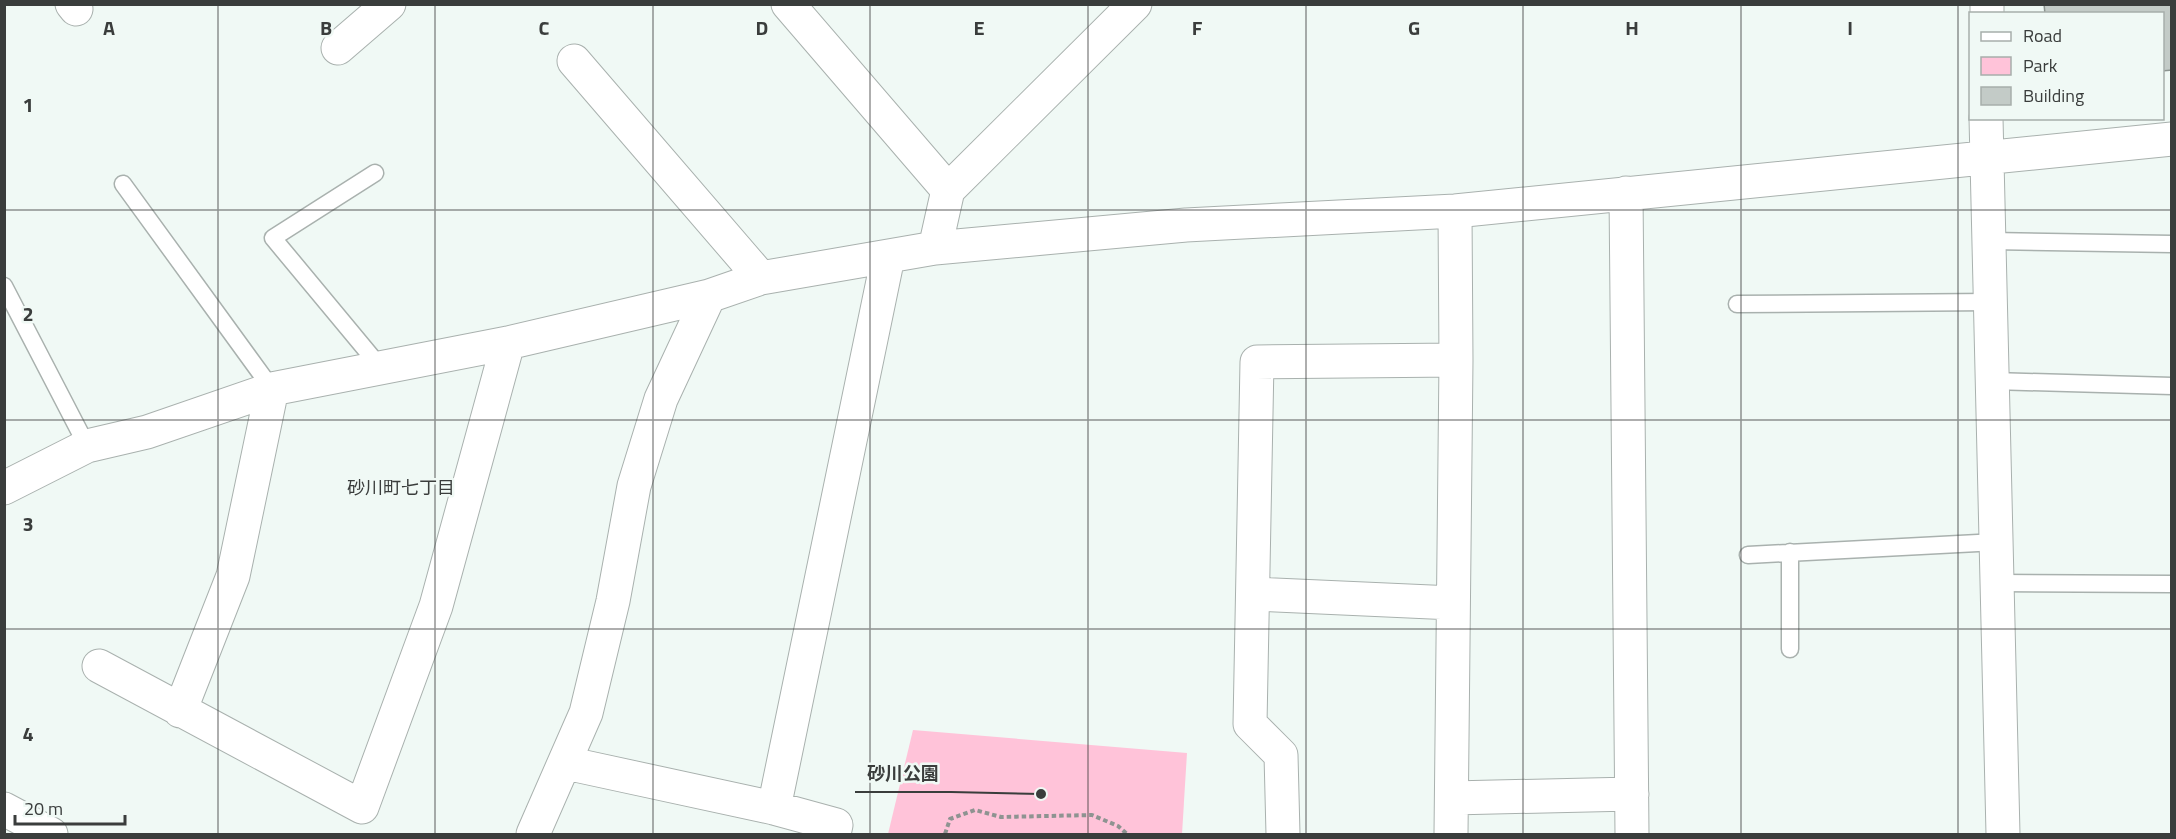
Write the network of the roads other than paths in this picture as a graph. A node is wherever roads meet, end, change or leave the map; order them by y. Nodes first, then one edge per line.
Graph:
1 (388, 4) edge
2 (788, 4) edge
3 (1135, 4) edge
4 (1981, 4) edge
5 (1987, 5) edge
6 (338, 48) dead end
7 (574, 61) dead end
8 (1986, 120) edge
9 (2172, 139) edge
10 (1986, 157) junction
11 (375, 173) dead end
12 (123, 184) dead end
13 (948, 190) junction
14 (1626, 192) junction
15 (1455, 211) junction
16 (1990, 241) junction
17 (2172, 244) edge
18 (934, 248) junction
19 (888, 257) junction
20 (761, 278) junction
21 (4, 286) edge
22 (709, 296) junction
23 (1992, 303) junction
24 (1737, 304) dead end
25 (508, 344) junction
26 (1456, 360) junction
27 (381, 368) junction
28 (1993, 381) junction
29 (2172, 386) edge
30 (272, 389) junction
31 (87, 447) junction
32 (4, 488) edge
33 (1997, 542) junction
34 (1791, 552) junction
35 (1748, 555) dead end
36 (1998, 583) junction
37 (2172, 584) edge
38 (1253, 594) junction
39 (1454, 603) junction
40 (1790, 649) dead end
41 (99, 666) dead end
42 (180, 711) junction
43 (566, 763) junction
44 (1632, 794) junction
45 (1452, 798) junction
46 (774, 808) junction
47 (4, 809) edge
48 (51, 834) edge
49 (533, 834) edge
50 (834, 834) edge
51 (1283, 834) edge
52 (1451, 834) edge
53 (1632, 834) edge
54 (2003, 834) edge

1 - 6 street
2 - 13 street
3 - 13 street
4 - 5 lane
7 - 20 street
8 - 10 street
9 - 10 street
10 - 14 street
10 - 16 street
11 - 27 lane
12 - 30 lane
13 - 18 street
14 - 15 street
14 - 44 street
15 - 18 street
15 - 26 street
16 - 17 lane
16 - 23 street
18 - 19 street
19 - 20 street
19 - 46 street
20 - 22 street
21 - 31 lane
22 - 25 street
22 - 43 street
23 - 24 lane
23 - 28 street
25 - 27 street
25 - 42 street
26 - 38 street
26 - 39 street
27 - 30 street
28 - 29 lane
28 - 33 street
30 - 31 street
30 - 42 street
31 - 32 street
33 - 34 lane
33 - 36 street
34 - 35 lane
34 - 40 lane
36 - 37 lane
36 - 54 street
38 - 39 street
38 - 51 street
39 - 45 street
41 - 42 street
43 - 46 street
43 - 49 street
44 - 45 street
44 - 53 street
45 - 52 street
46 - 50 street
47 - 48 street

